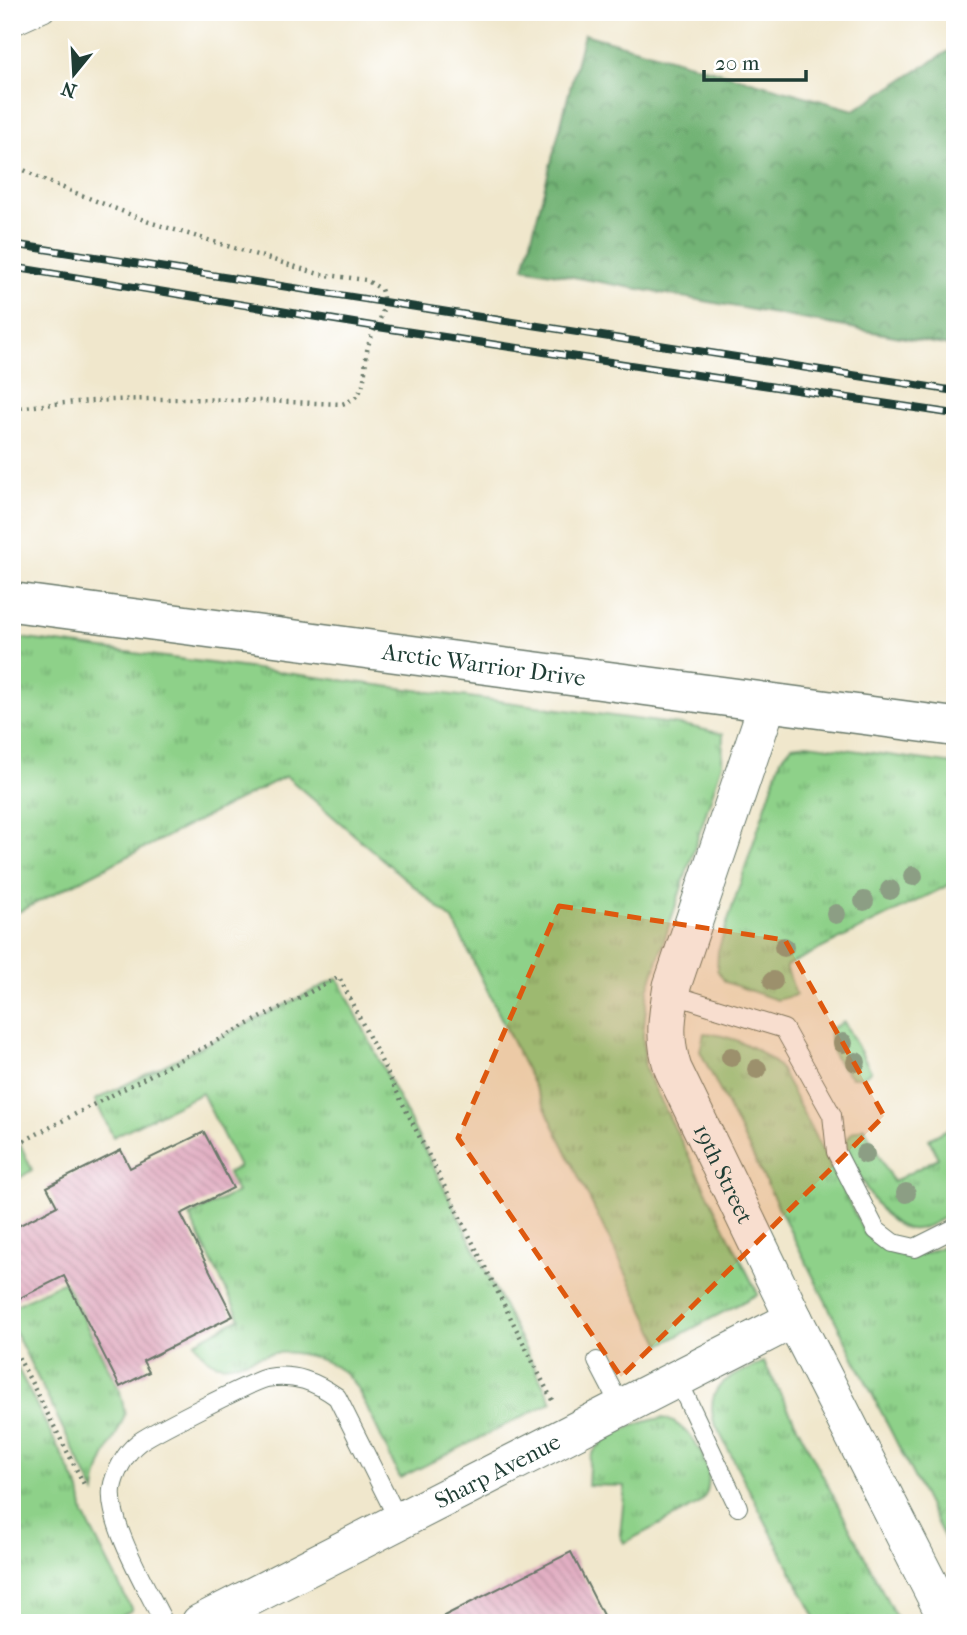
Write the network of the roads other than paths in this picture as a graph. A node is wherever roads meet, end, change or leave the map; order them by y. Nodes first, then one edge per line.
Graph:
1 (45, 12) edge
2 (12, 27) edge
3 (12, 602) edge
4 (768, 702) junction
5 (955, 727) edge
6 (671, 994) junction
7 (955, 1228) edge
8 (794, 1319) junction
9 (597, 1361) dead end
10 (677, 1378) junction
11 (614, 1393) junction
12 (738, 1507) dead end
13 (400, 1521) junction
14 (164, 1623) edge
15 (200, 1623) edge
16 (949, 1623) edge

1 - 2 lane
3 - 4 main road, Arctic Warrior Drive
4 - 5 main road, Arctic Warrior Drive
4 - 6 street, 19th Street
6 - 7 lane
6 - 8 street, 19th Street
8 - 10 street, Sharp Avenue
8 - 16 street, 19th Street
9 - 11 lane
10 - 11 street, Sharp Avenue
10 - 12 lane
11 - 13 street, Sharp Avenue
13 - 14 lane
13 - 15 street, Sharp Avenue

